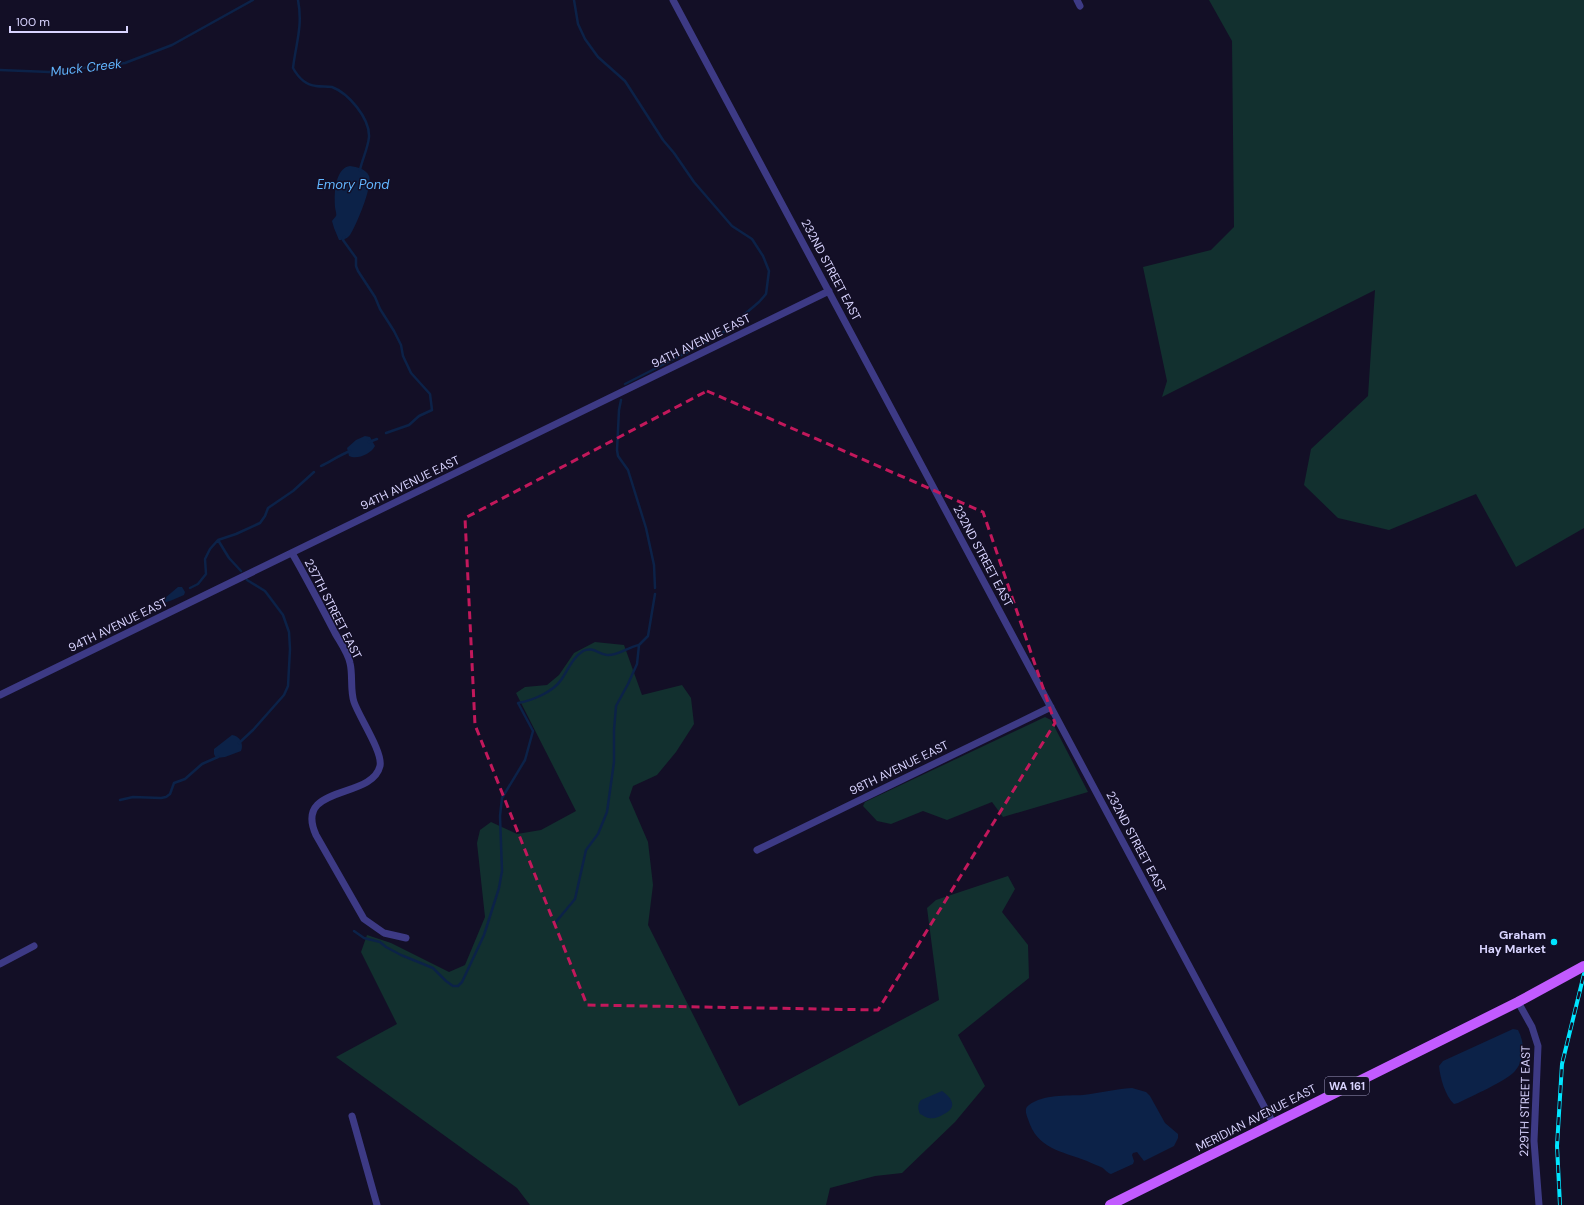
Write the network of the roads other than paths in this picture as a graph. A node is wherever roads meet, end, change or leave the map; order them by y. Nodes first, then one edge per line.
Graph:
1 (673, 0) edge
2 (829, 291) junction
3 (292, 553) junction
4 (0, 695) edge
5 (1051, 707) junction
6 (757, 850) dead end
7 (406, 938) dead end
8 (34, 946) dead end
9 (0, 964) edge
10 (1584, 966) edge
11 (1518, 1002) junction
12 (352, 1116) dead end
13 (1273, 1123) junction
14 (377, 1205) edge
15 (1110, 1205) edge
16 (1539, 1205) edge

1 - 2 street, 232ND STREET EAST
2 - 3 street, 94TH AVENUE EAST
2 - 5 street, 232ND STREET EAST
3 - 4 street, 94TH AVENUE EAST
3 - 7 street, 237TH STREET EAST
5 - 6 street, 98TH AVENUE EAST
5 - 13 street, 232ND STREET EAST
8 - 9 street
10 - 11 main road, MERIDIAN AVENUE EAST / WA 161
11 - 13 main road, MERIDIAN AVENUE EAST / WA 161
11 - 16 street, 229TH STREET EAST
12 - 14 street
13 - 15 main road, MERIDIAN AVENUE EAST / WA 161

